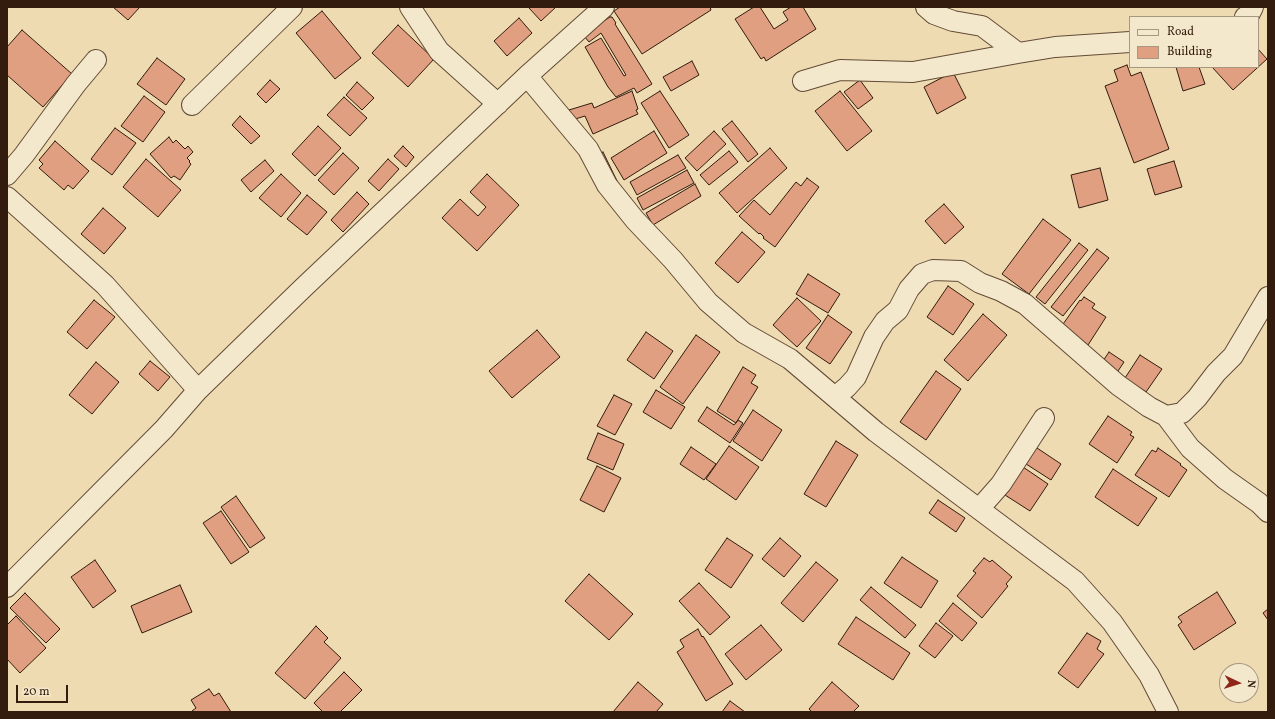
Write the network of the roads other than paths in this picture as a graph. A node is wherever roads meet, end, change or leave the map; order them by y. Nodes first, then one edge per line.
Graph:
1 (292, 7) edge
2 (410, 7) edge
3 (604, 7) edge
4 (926, 7) edge
5 (1253, 7) edge
6 (1247, 16) edge
7 (1129, 42) edge
8 (1018, 53) junction
9 (96, 60) dead end
10 (527, 76) junction
11 (803, 81) dead end
12 (498, 104) junction
13 (192, 105) dead end
14 (7, 175) edge
15 (7, 197) edge
16 (1268, 297) edge
17 (198, 390) junction
18 (835, 397) junction
19 (1166, 416) junction
20 (1044, 418) dead end
21 (980, 509) junction
22 (1268, 512) edge
23 (7, 587) edge
24 (1168, 712) edge

1 - 13 street
2 - 12 street
3 - 10 street
4 - 8 street
5 - 6 street
7 - 8 street
8 - 11 street
9 - 14 street
10 - 12 street
10 - 18 street
12 - 17 street
15 - 17 street
16 - 19 street
17 - 23 street
18 - 19 street
18 - 21 street
19 - 22 street
20 - 21 street
21 - 24 street

